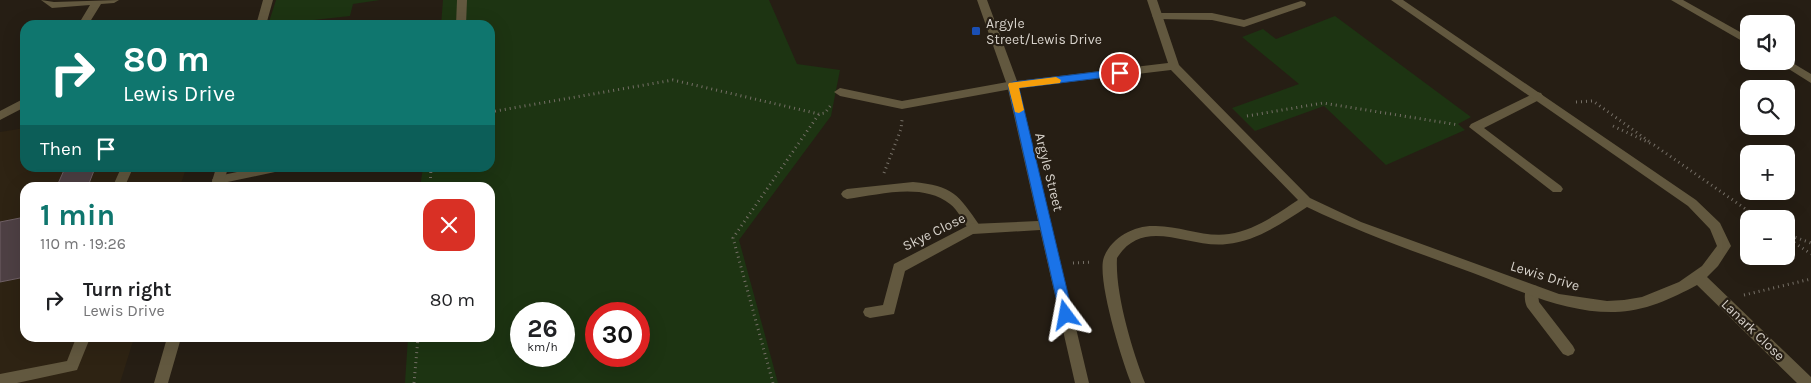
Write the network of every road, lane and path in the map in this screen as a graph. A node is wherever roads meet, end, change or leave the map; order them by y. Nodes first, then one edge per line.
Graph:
1 (46, 0) edge
2 (114, 0) edge
3 (268, 0) edge
4 (462, 0) edge
5 (982, 0) edge
6 (1152, 0) edge
7 (1396, 0) edge
8 (1676, 0) edge
9 (98, 1) edge
10 (1301, 4) dead end
11 (1157, 16) junction
12 (86, 20) edge
13 (262, 20) edge
14 (461, 20) edge
15 (1740, 37) edge
16 (1174, 66) junction
17 (1795, 69) edge
18 (1811, 79) edge
19 (1013, 85) junction
20 (840, 92) joint
21 (1537, 96) junction
22 (902, 104) junction
23 (20, 105) edge
24 (1576, 107) dead end
25 (495, 111) edge
26 (819, 114) junction
27 (0, 116) edge
28 (1228, 121) junction
29 (1610, 124) dead end
30 (1476, 127) junction
31 (1654, 145) junction
32 (260, 172) edge
33 (224, 182) edge
34 (1557, 189) dead end
35 (877, 191) junction
36 (848, 194) dead end
37 (1306, 201) junction
38 (1747, 210) edge
39 (1046, 225) junction
40 (975, 229) junction
41 (1795, 238) edge
42 (1795, 242) edge
43 (1811, 243) edge
44 (1811, 254) edge
45 (1110, 261) junction
46 (1055, 264) junction
47 (1698, 277) junction
48 (1811, 279) edge
49 (1532, 290) junction
50 (1721, 300) junction
51 (870, 312) dead end
52 (81, 342) edge
53 (173, 342) edge
54 (418, 342) edge
55 (1568, 350) dead end
56 (0, 380) edge
57 (161, 383) edge
58 (414, 383) edge
59 (774, 383) edge
60 (1082, 383) edge
61 (1138, 383) edge
62 (1807, 383) edge

1 - 9 street
2 - 9 street
3 - 13 street
4 - 14 street
5 - 19 street, Argyle Street
6 - 11 street, Lewis Drive
7 - 21 street, Lewis Drive
8 - 15 street
9 - 12 street
10 - 11 street
11 - 16 street, Lewis Drive
16 - 19 street
16 - 28 street, Lewis Drive
17 - 18 street
19 - 22 street
19 - 39 street, Argyle Street
20 - 22 street
20 - 26 path
21 - 30 street
21 - 47 street, Lewis Drive
22 - 35 path
23 - 27 street
24 - 31 path
25 - 26 path
26 - 59 path
28 - 30 path
28 - 37 street, Lewis Drive
29 - 31 path
30 - 34 street
31 - 38 path
32 - 33 street
35 - 36 street
35 - 40 street
37 - 45 street
37 - 49 street, Lewis Drive
39 - 40 street, Skye Close
39 - 46 street, Argyle Street
40 - 51 street, Skye Close
41 - 43 path
42 - 44 path
45 - 46 path
45 - 61 street
46 - 60 street, Argyle Street
47 - 49 street, Lewis Drive
47 - 50 street, Lanark Close
48 - 50 path
49 - 55 street
50 - 62 street, Lanark Close
52 - 56 street
53 - 57 street
54 - 58 path

